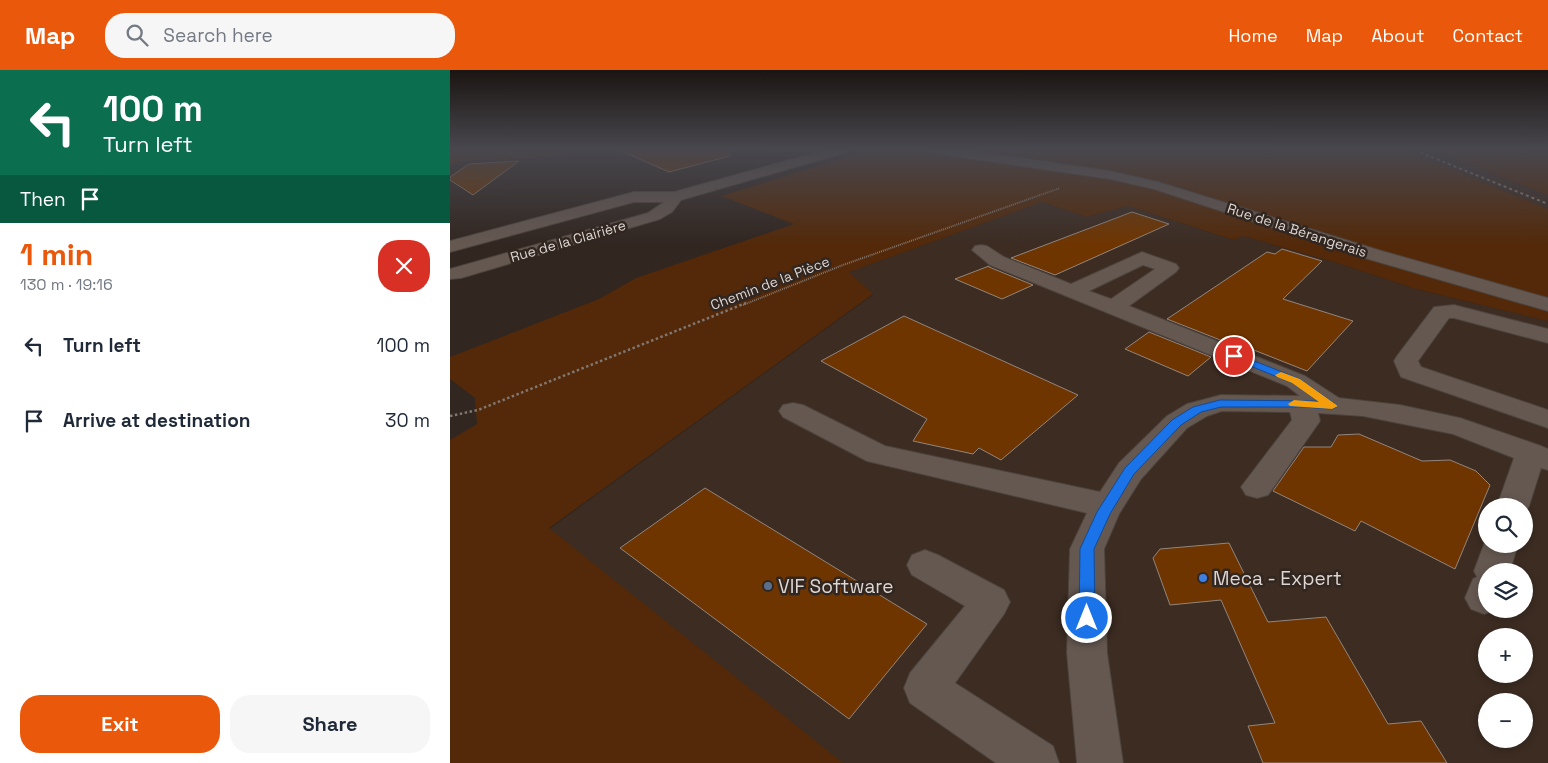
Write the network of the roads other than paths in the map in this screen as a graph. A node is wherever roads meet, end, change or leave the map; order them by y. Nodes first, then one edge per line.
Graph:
1 (733, 180) edge
2 (1131, 180) edge
3 (674, 197) junction
4 (450, 247) edge
5 (982, 250) dead end
6 (451, 272) edge
7 (1072, 291) junction
8 (1548, 305) edge
9 (1113, 308) junction
10 (1548, 336) edge
11 (1473, 394) junction
12 (1302, 404) junction
13 (1332, 406) junction
14 (793, 411) dead end
15 (1548, 419) edge
16 (1460, 427) junction
17 (1539, 456) edge
18 (1257, 488) dead end
19 (1518, 498) edge
20 (1108, 506) junction
21 (926, 565) dead end
22 (1036, 763) edge
23 (1100, 763) edge

1 - 3 street, Rue de la Clairière
2 - 8 street, Rue de la Bérangerais
3 - 4 street, Rue de la Clairière
3 - 6 street, Rue de la Clairière
5 - 7 street
7 - 9 street
7 - 9 street
9 - 13 street
10 - 11 street
11 - 15 street
11 - 16 street
12 - 13 street
12 - 18 street
12 - 20 street
13 - 16 street
14 - 20 street
16 - 17 street
17 - 19 street
20 - 23 street
21 - 22 street

